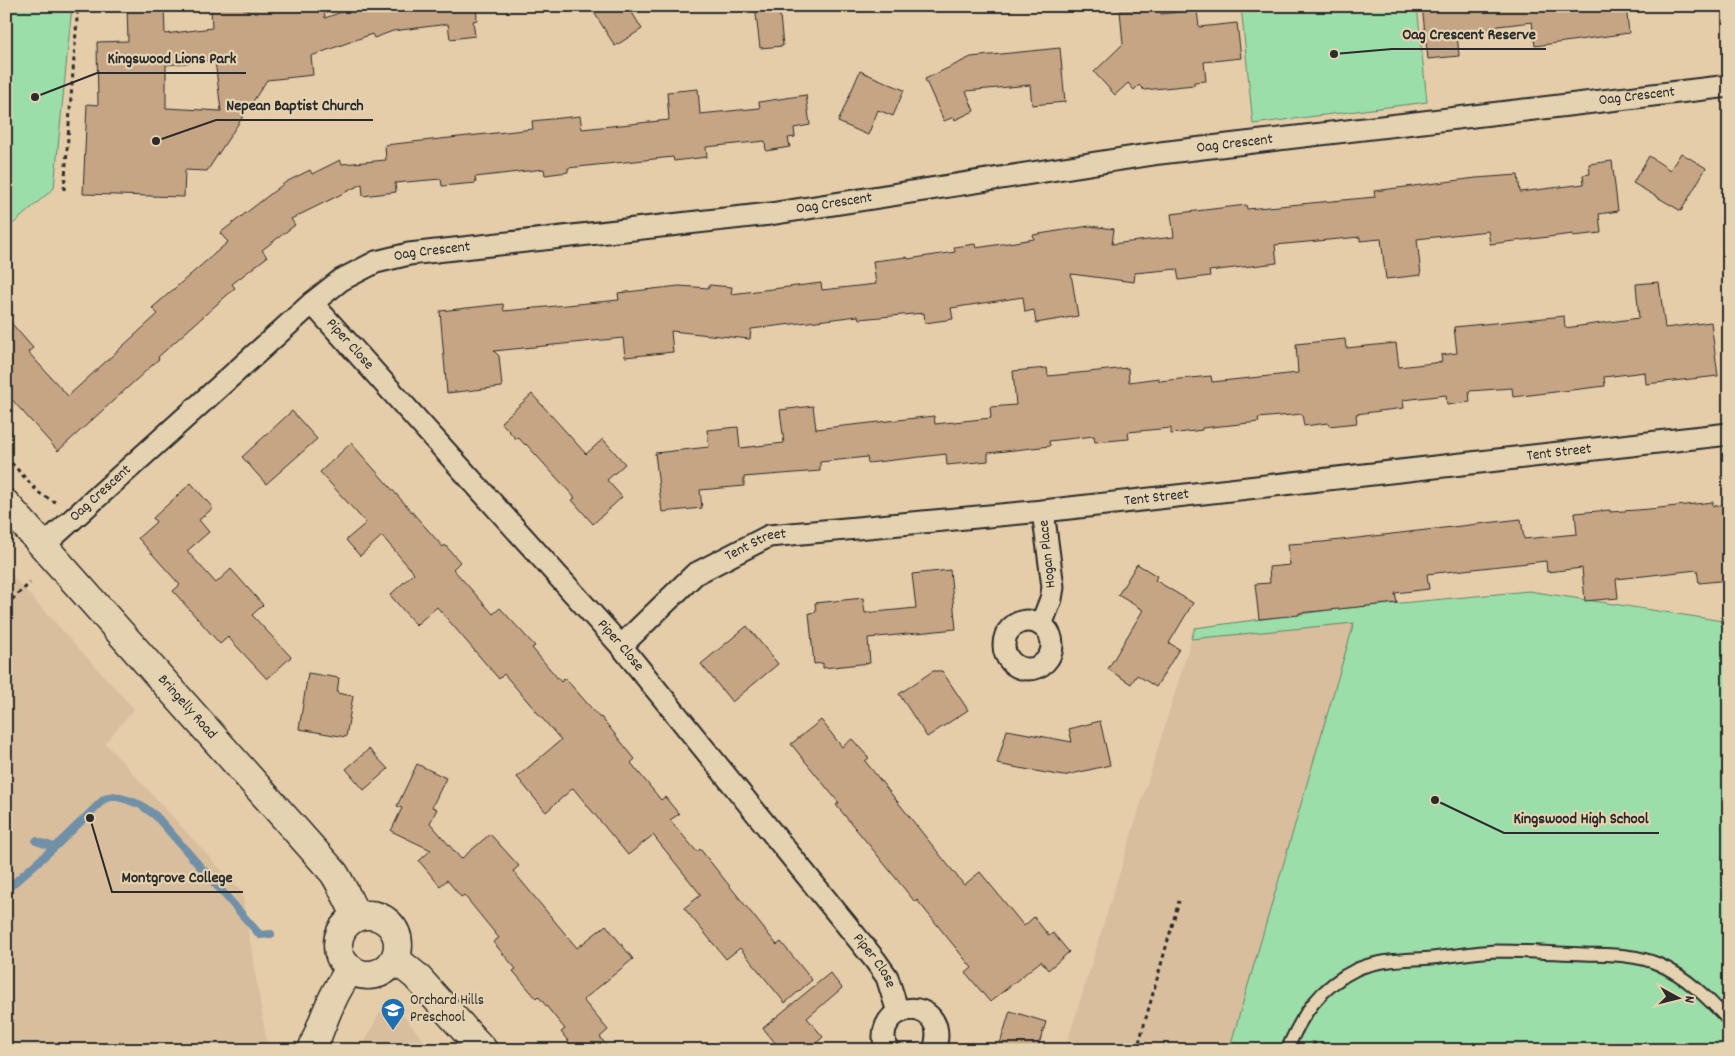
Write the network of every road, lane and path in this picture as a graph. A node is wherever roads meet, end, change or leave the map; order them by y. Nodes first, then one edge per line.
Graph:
1 (78, 6) edge
2 (1729, 86) edge
3 (64, 190) dead end
4 (312, 303) junction
5 (1729, 434) edge
6 (6, 457) edge
7 (6, 504) edge
8 (59, 506) dead end
9 (1043, 511) junction
10 (43, 546) junction
11 (30, 583) dead end
12 (6, 605) edge
13 (1041, 625) dead end
14 (621, 646) junction
15 (1179, 901) dead end
16 (357, 917) junction
17 (395, 959) junction
18 (350, 969) junction
19 (898, 1012) junction
20 (1729, 1021) edge
21 (1289, 1044) edge
22 (312, 1050) edge
23 (483, 1050) edge
24 (887, 1050) edge
25 (934, 1050) edge
26 (1138, 1050) edge
27 (1370, 1050) edge

1 - 3 path
2 - 4 street, Oag Crescent
4 - 10 street, Oag Crescent
4 - 14 street, Piper Close
5 - 9 street, Tent Street
6 - 8 path
7 - 10 main road, Bringelly Road
9 - 13 street, Hogan Place
9 - 14 street, Tent Street
10 - 16 main road, Bringelly Road
11 - 12 path
14 - 19 street, Piper Close
15 - 26 path
16 - 17 main road
16 - 18 main road
17 - 18 main road
17 - 23 main road
18 - 22 main road
19 - 24 street
19 - 25 street
20 - 21 lane
21 - 27 path

